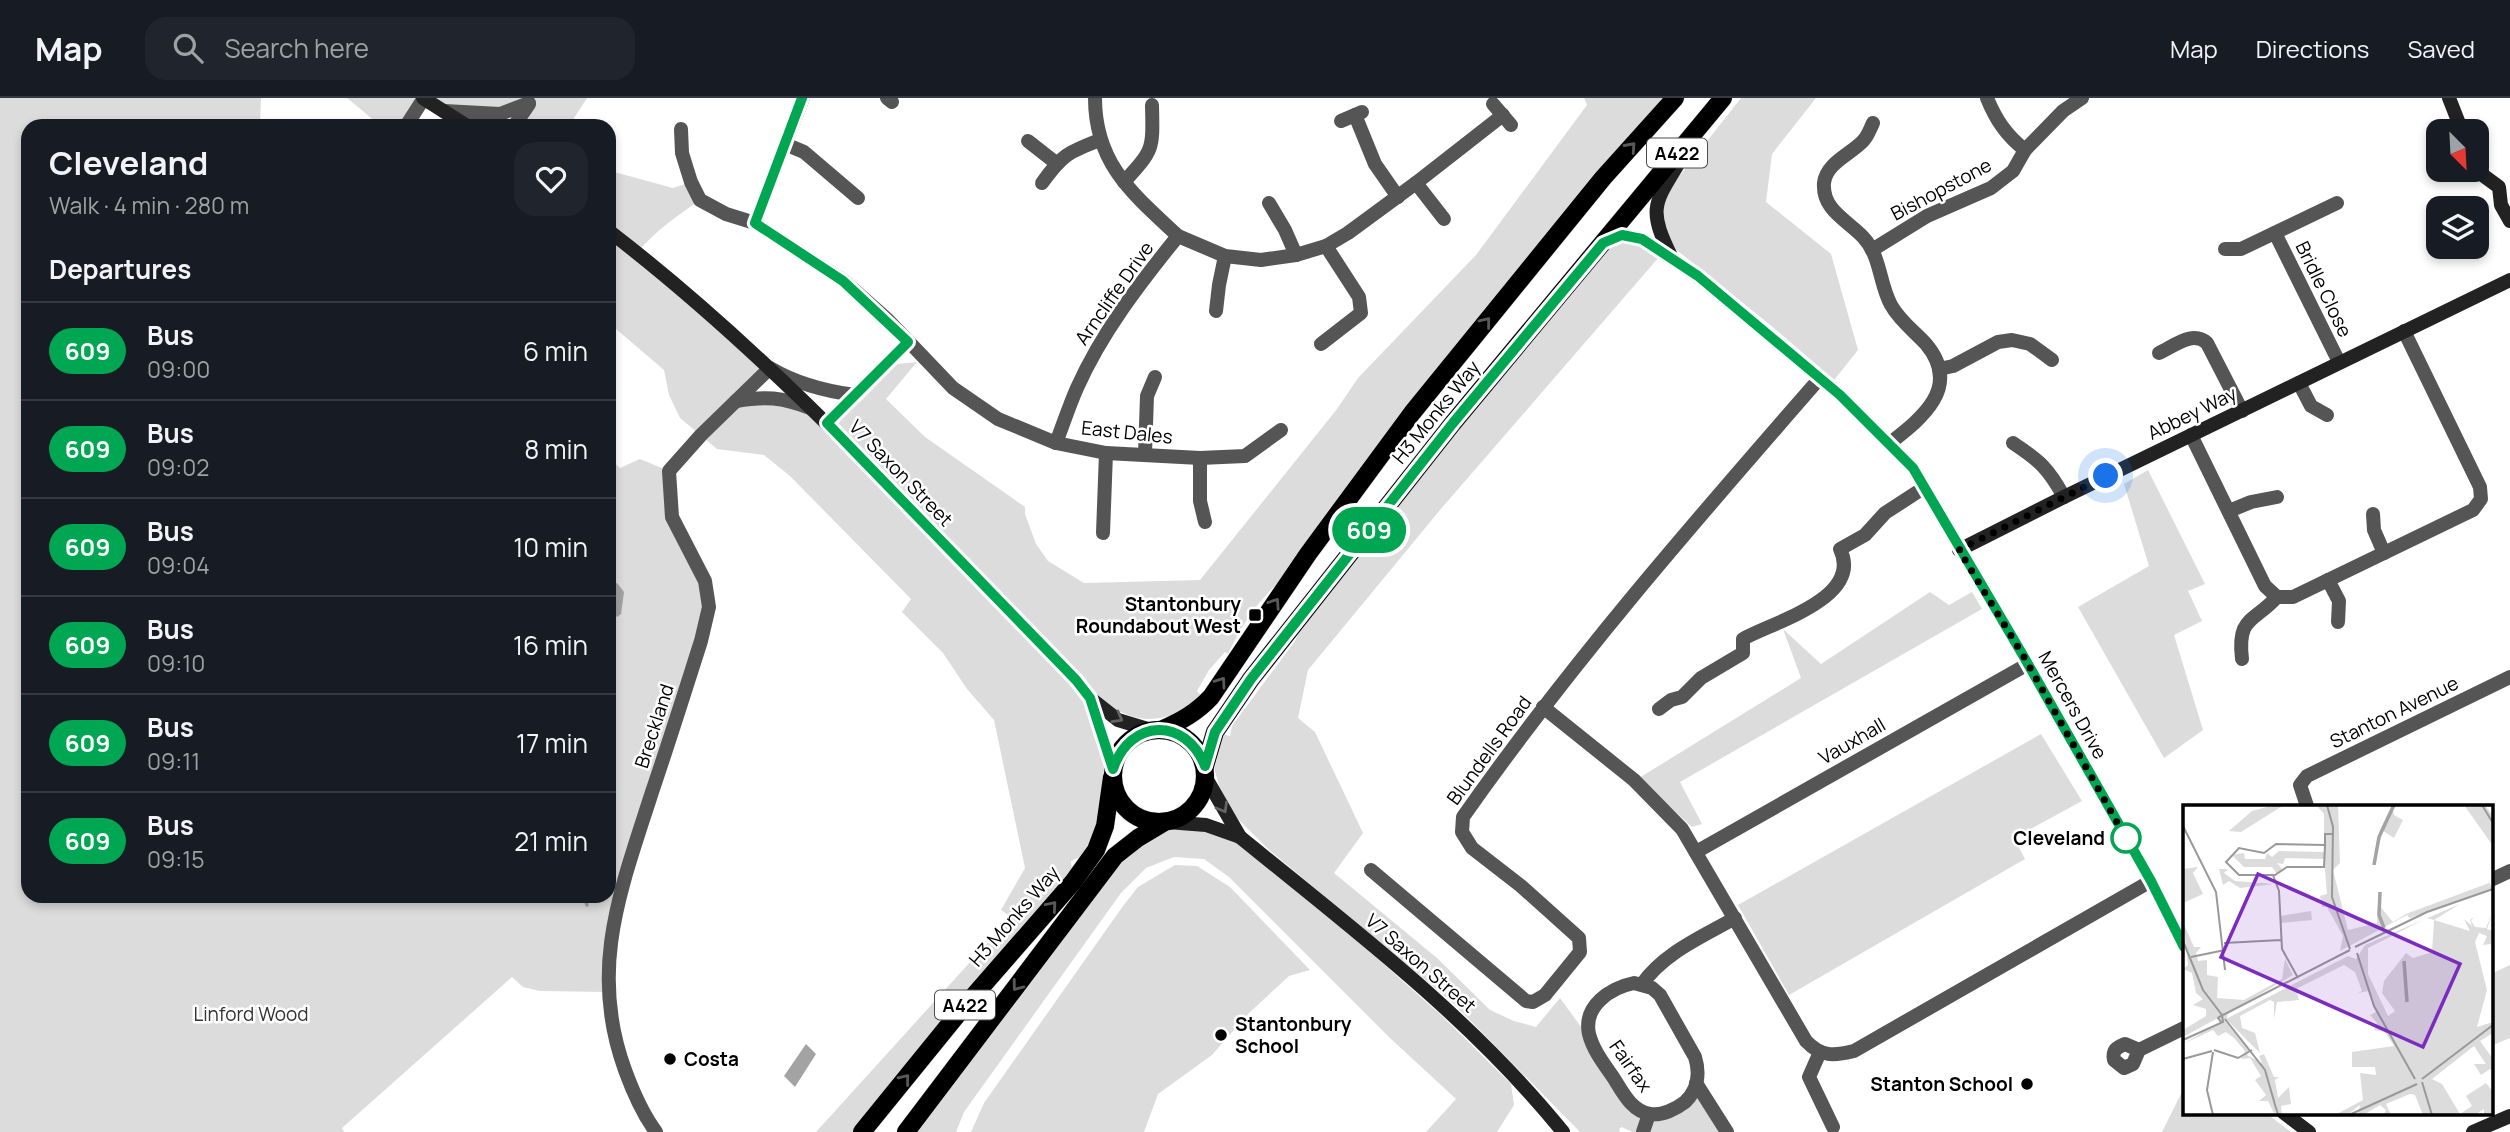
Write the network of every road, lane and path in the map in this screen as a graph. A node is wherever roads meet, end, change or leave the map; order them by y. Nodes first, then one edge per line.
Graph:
1 (423, 98) edge
2 (803, 98) edge
3 (1095, 98) edge
4 (1675, 98) edge
5 (1723, 98) edge
6 (1987, 98) edge
7 (2082, 98) edge
8 (2449, 98) edge
9 (531, 101) edge
10 (1152, 105) dead end
11 (444, 111) junction
12 (1502, 115) dead end
13 (410, 119) edge
14 (456, 119) edge
15 (519, 119) edge
16 (2457, 119) edge
17 (1340, 121) dead end
18 (1873, 123) dead end
19 (1701, 124) junction
20 (681, 129) dead end
21 (1100, 140) junction
22 (1028, 141) dead end
23 (785, 144) junction
24 (2025, 150) junction
25 (1056, 163) junction
26 (1125, 182) junction
27 (1042, 183) dead end
28 (1416, 183) junction
29 (2505, 184) edge
30 (1398, 197) junction
31 (858, 198) dead end
32 (2337, 202) dead end
33 (1269, 203) dead end
34 (1444, 219) dead end
35 (2510, 221) edge
36 (755, 223) junction
37 (2275, 233) junction
38 (1178, 236) junction
39 (616, 237) edge
40 (1603, 243) junction
41 (1326, 246) junction
42 (2225, 248) dead end
43 (1872, 250) junction
44 (1296, 254) junction
45 (1225, 256) junction
46 (1674, 261) junction
47 (2510, 280) edge
48 (1216, 311) dead end
49 (2404, 331) junction
50 (908, 342) junction
51 (1321, 344) dead end
52 (2160, 353) dead end
53 (2052, 360) dead end
54 (2339, 362) junction
55 (770, 368) junction
56 (1939, 369) junction
57 (1155, 377) dead end
58 (1820, 378) junction
59 (2299, 383) junction
60 (855, 395) junction
61 (736, 401) junction
62 (811, 408) junction
63 (2242, 411) junction
64 (2326, 415) dead end
65 (827, 423) junction
66 (1281, 430) dead end
67 (2191, 435) junction
68 (1056, 443) junction
69 (1890, 443) junction
70 (2013, 443) dead end
71 (1106, 453) junction
72 (1145, 454) junction
73 (1200, 458) junction
74 (1925, 487) junction
75 (2064, 497) junction
76 (2277, 497) dead end
77 (2229, 511) junction
78 (2373, 514) dead end
79 (1205, 522) dead end
80 (1103, 533) dead end
81 (1959, 550) junction
82 (2384, 553) junction
83 (2328, 580) junction
84 (2277, 597) junction
85 (2338, 622) dead end
86 (2242, 659) dead end
87 (2028, 664) junction
88 (2510, 677) edge
89 (1087, 693) junction
90 (1543, 707) junction
91 (1659, 709) dead end
92 (1156, 730) junction
93 (1205, 772) junction
94 (1113, 773) junction
95 (2306, 805) edge
96 (1165, 822) junction
97 (1240, 837) junction
98 (1696, 852) junction
99 (1370, 870) dead end
100 (2510, 871) edge
101 (2492, 880) edge
102 (2151, 881) junction
103 (1735, 918) junction
104 (2183, 943) edge
105 (1642, 985) junction
106 (2183, 1028) edge
107 (2139, 1050) dead end
108 (1820, 1052) junction
109 (1696, 1083) junction
110 (1648, 1114) junction
111 (2285, 1114) edge
112 (2510, 1116) edge
113 (1558, 1126) edge
114 (1833, 1127) dead end
115 (656, 1132) edge
116 (862, 1132) edge
117 (906, 1132) edge
118 (1643, 1132) edge
119 (1727, 1132) edge
120 (2309, 1132) edge
121 (2473, 1132) edge

1 - 11 street
1 - 13 street
2 - 23 street
3 - 21 street, Arncliffe Drive
92 -> 4 main road, H3 Monks Way / A422
5 - 19 main road, H3 Monks Way / A422
6 - 24 street
7 - 24 street, Bishopstone
8 - 16 street
9 - 11 street
9 - 15 street
10 - 26 street
11 - 14 street
12 - 28 street
17 - 30 street
18 - 43 street
19 - 40 main road, H3 Monks Way / A422
19 - 46 street
20 - 36 street, East Dales
21 - 25 street
21 - 26 street, Arncliffe Drive
22 - 25 street
23 - 31 street
23 - 36 street
24 - 43 street, Bishopstone
25 - 27 street
26 - 38 street, Arncliffe Drive
28 - 30 street
28 - 34 street
29 - 35 street
30 - 41 street
32 - 37 street, Bridle Close
33 - 44 street
36 - 50 street, East Dales
37 - 42 street, Bridle Close
37 - 54 street, Bridle Close
38 - 45 street
38 - 68 street, Arncliffe Drive
39 - 55 street, V7 Saxon Street
40 - 46 street, Mercers Drive
40 - 93 main road, H3 Monks Way / A422
41 - 44 street
41 - 51 street
43 - 56 street
44 - 45 street
45 - 48 street
46 - 58 street, Mercers Drive
47 - 49 street, Abbey Way
49 - 54 street, Abbey Way
49 - 82 street
50 - 60 street
50 - 68 street, East Dales
52 - 63 street
53 - 56 street
54 - 59 street, Abbey Way
55 - 60 street
55 - 61 street, Breckland
55 - 62 street, V7 Saxon Street
56 - 69 street
57 - 72 street
58 - 69 street, Mercers Drive
58 - 90 street, Blundells Road
59 - 63 street, Abbey Way
59 - 64 street
60 - 65 street
61 - 62 street
61 - 115 street, Breckland
62 - 65 street, V7 Saxon Street
63 - 67 street, Abbey Way
65 - 89 street, V7 Saxon Street
66 - 73 street, East Dales
67 - 75 street, Abbey Way
67 - 77 street
68 - 71 street, East Dales
69 - 74 street, Mercers Drive
70 - 75 street
71 - 72 street, East Dales
71 - 80 street
72 - 73 street, East Dales
73 - 79 street
74 - 81 street, Mercers Drive
74 - 91 street
75 - 81 street, Abbey Way
76 - 77 street
77 - 84 street
78 - 82 street
81 - 87 street, Mercers Drive
82 - 83 street
83 - 84 street
83 - 85 street
84 - 86 street
87 - 98 street, Vauxhall
87 - 102 street, Mercers Drive
88 - 95 street, Stanton Avenue
89 -> 92 street, V7 Saxon Street
89 - 94 street, V7 Saxon Street
90 - 98 street
90 - 99 street, Blundells Road
92 - 93 main road
92 - 94 main road, A422
93 - 96 main road, A422
93 -> 97 street, V7 Saxon Street
94 - 96 main road
116 -> 94 main road, H3 Monks Way / A422
96 - 97 street, V7 Saxon Street
96 -> 117 main road, A422
97 - 113 street, V7 Saxon Street
98 - 103 street
100 - 101 street
102 - 104 street, Mercers Drive
102 - 108 street
103 - 105 street
103 - 108 street
105 - 109 street
105 - 110 street, Fairfax
106 - 107 street
108 - 114 street
109 - 110 street, Fairfax
109 - 119 street
110 - 118 street, Fairfax
111 - 120 street
112 - 121 street

